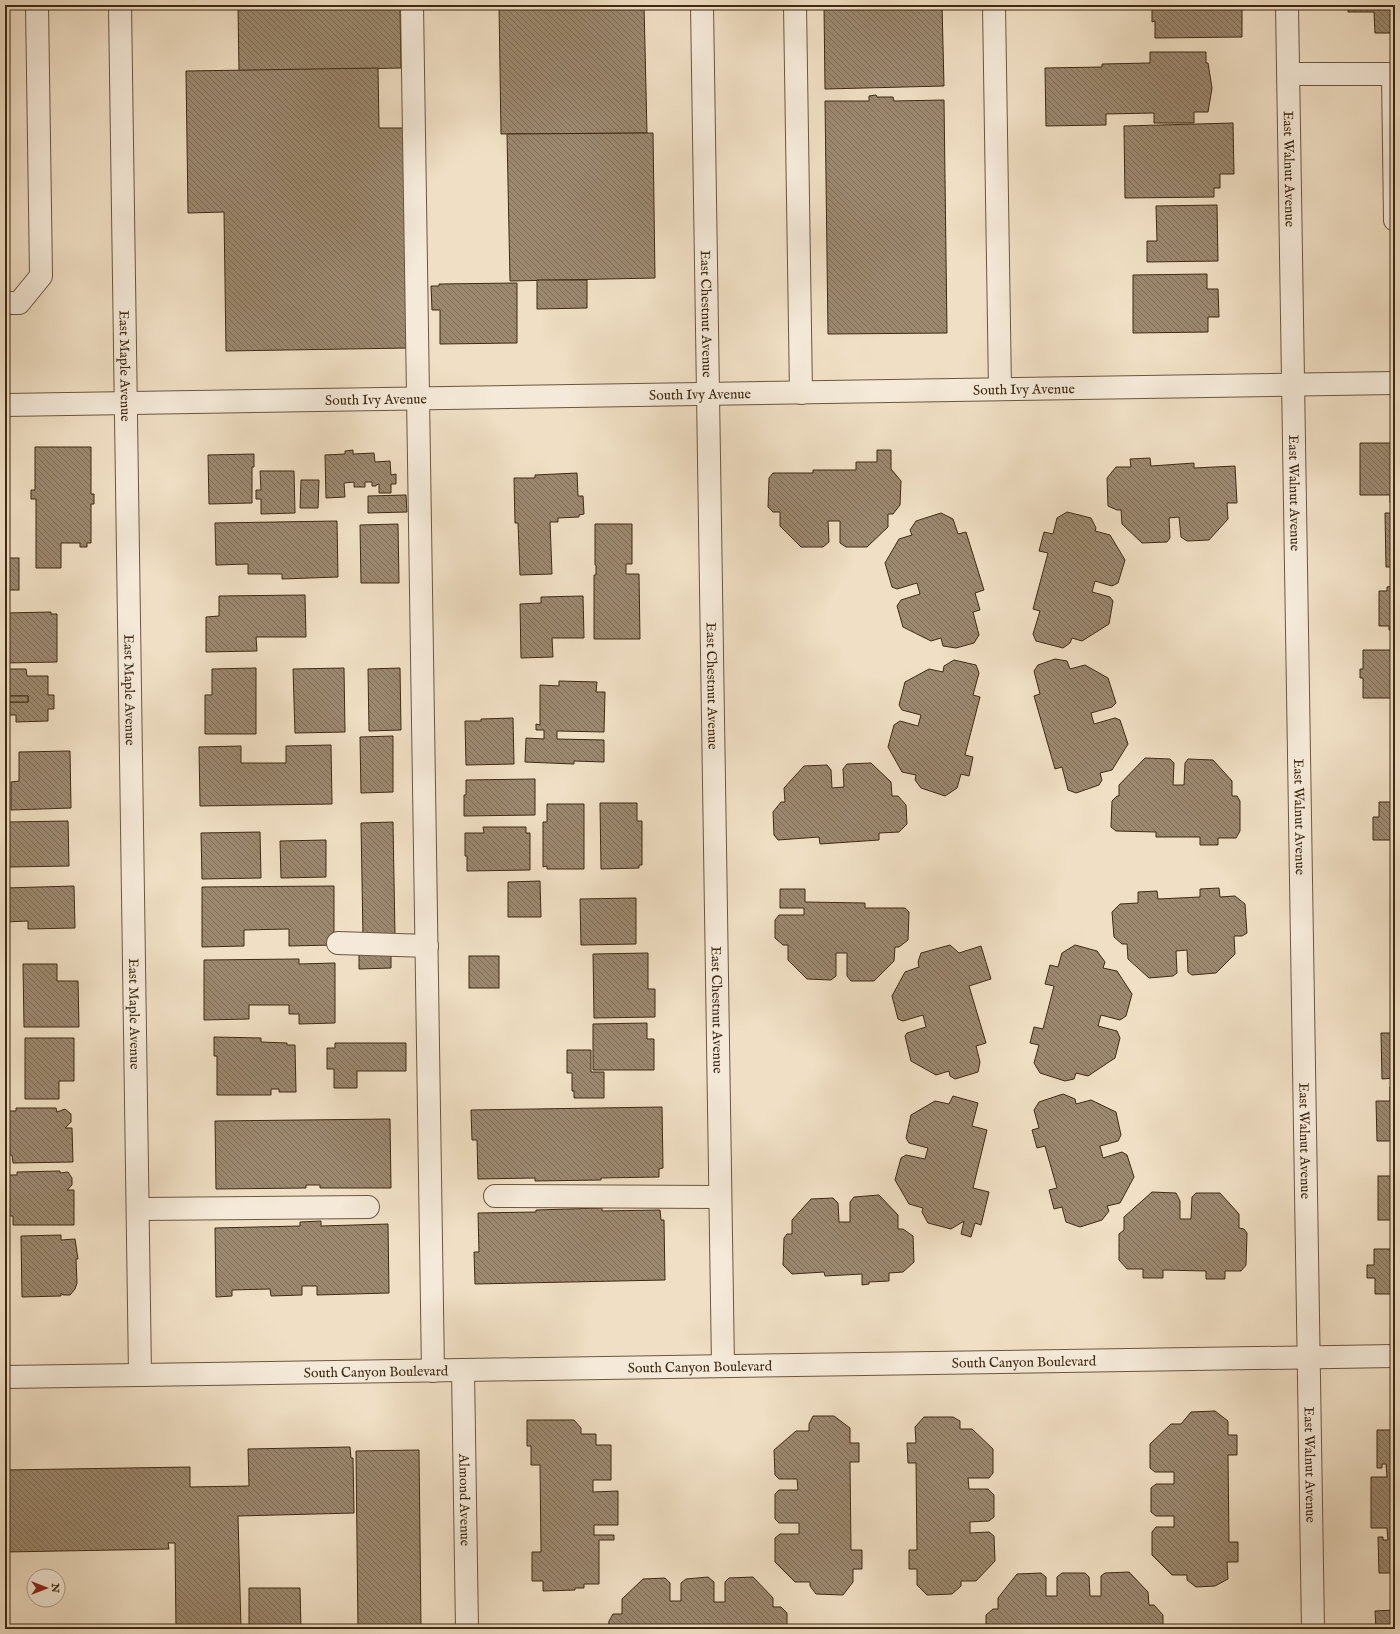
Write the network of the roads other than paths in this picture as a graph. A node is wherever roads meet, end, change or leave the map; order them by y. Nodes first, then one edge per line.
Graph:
1 (37, 5) edge
2 (120, 5) edge
3 (412, 5) edge
4 (702, 5) edge
5 (795, 5) edge
6 (994, 5) edge
7 (1288, 5) edge
8 (1288, 74) junction
9 (1395, 220) edge
10 (5, 303) edge
11 (1395, 383) edge
12 (1293, 385) junction
13 (1000, 389) junction
14 (801, 393) junction
15 (708, 394) junction
16 (418, 399) junction
17 (125, 404) junction
18 (5, 405) edge
19 (338, 943) dead end
20 (427, 946) junction
21 (494, 1196) dead end
22 (720, 1197) junction
23 (368, 1207) dead end
24 (138, 1209) junction
25 (1395, 1356) edge
26 (1309, 1357) junction
27 (723, 1366) junction
28 (463, 1370) junction
29 (433, 1371) junction
30 (140, 1375) junction
31 (5, 1377) edge
32 (467, 1629) edge
33 (1313, 1629) edge

1 - 10 street
2 - 17 street, East Maple Avenue
3 - 16 street
4 - 15 street, East Chestnut Avenue
5 - 14 street
6 - 13 street
7 - 8 street, East Walnut Avenue
8 - 9 street
8 - 12 street, East Walnut Avenue
11 - 12 street, South Ivy Avenue
12 - 13 street, South Ivy Avenue
12 - 26 street, East Walnut Avenue
13 - 14 street, South Ivy Avenue
14 - 15 street, South Ivy Avenue
15 - 16 street, South Ivy Avenue
15 - 22 street, East Chestnut Avenue
16 - 17 street, South Ivy Avenue
16 - 20 street
17 - 18 street, South Ivy Avenue
17 - 24 street, East Maple Avenue
19 - 20 street
20 - 29 street
21 - 22 street
22 - 27 street, East Chestnut Avenue
23 - 24 street
24 - 30 street, East Maple Avenue
25 - 26 street, South Canyon Boulevard
26 - 27 street, South Canyon Boulevard
26 - 33 street, East Walnut Avenue
27 - 28 street, South Canyon Boulevard
28 - 29 street, South Canyon Boulevard
28 - 32 street, Almond Avenue
29 - 30 street, South Canyon Boulevard
30 - 31 street, South Canyon Boulevard

